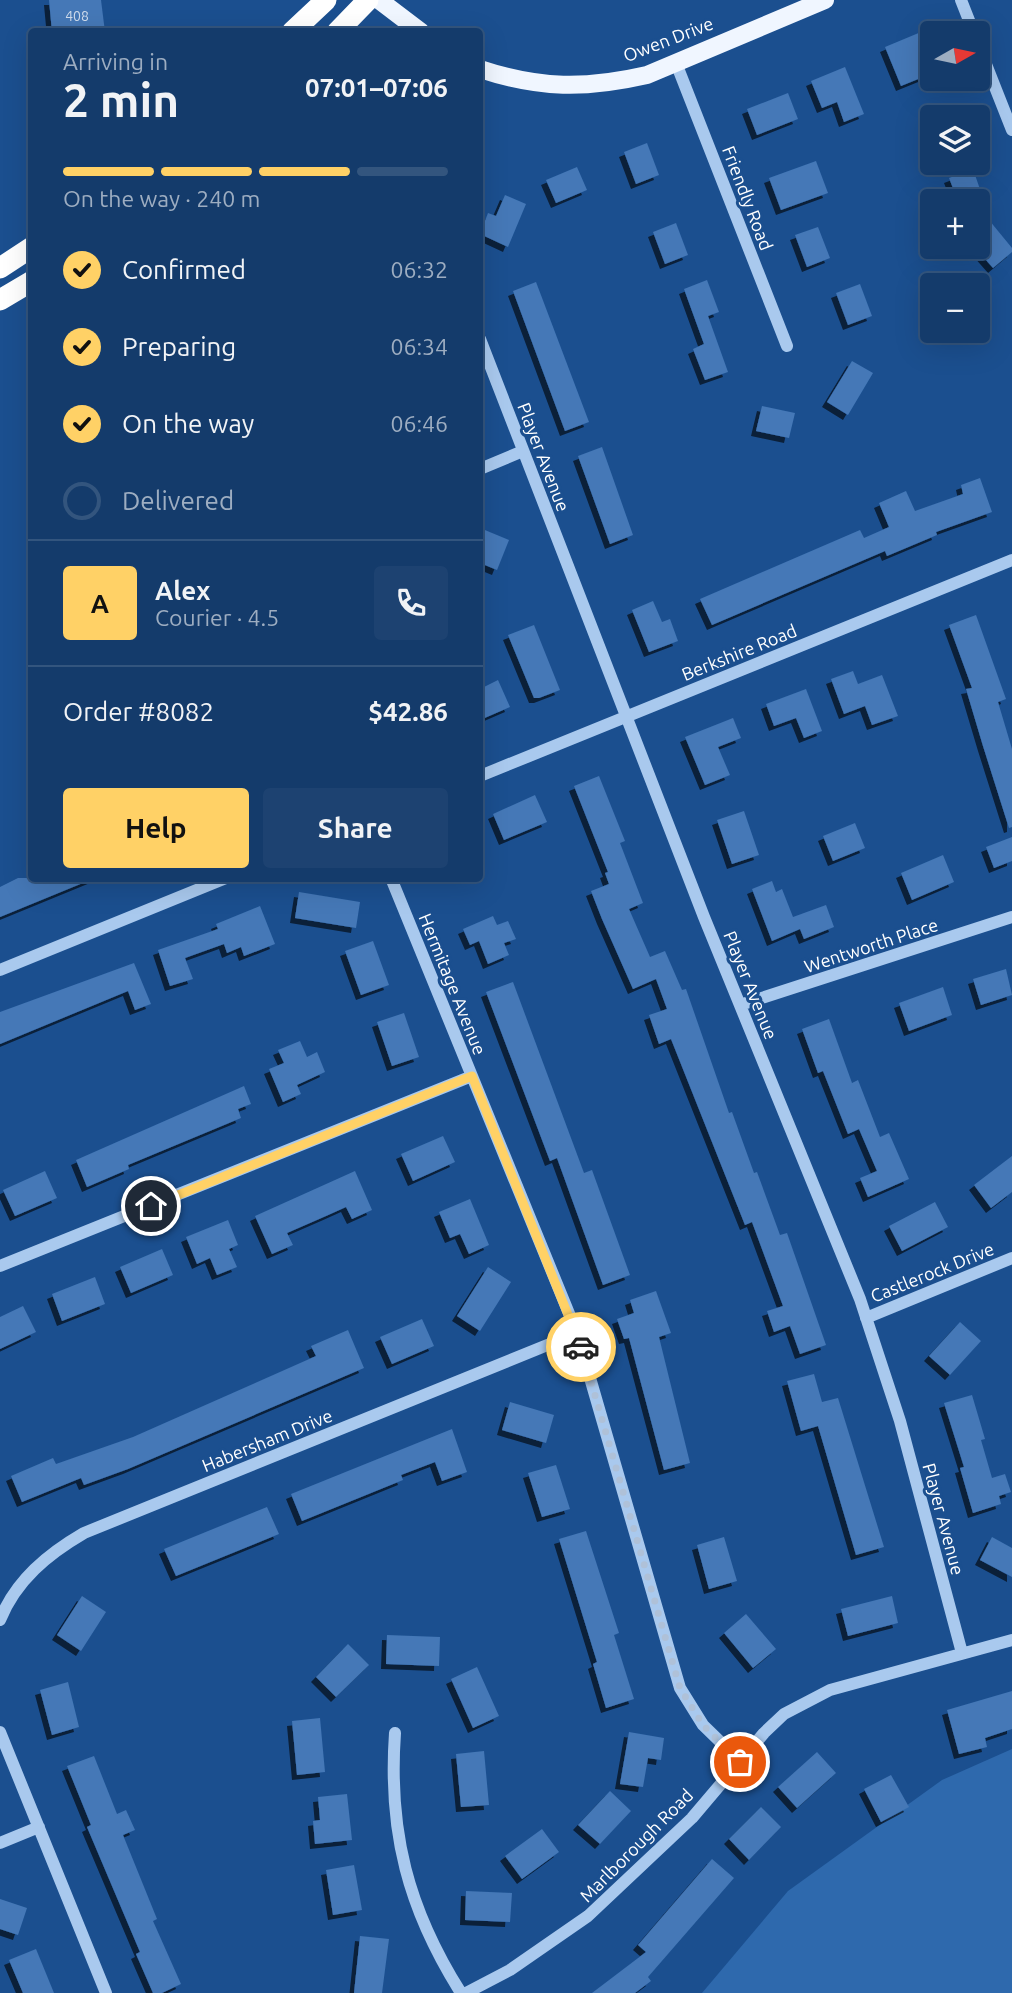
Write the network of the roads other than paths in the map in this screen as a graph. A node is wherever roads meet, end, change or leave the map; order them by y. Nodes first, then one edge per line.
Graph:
1 (326, 0) edge
2 (368, 0) edge
3 (379, 0) edge
4 (825, 0) edge
5 (961, 0) edge
6 (969, 21) edge
7 (296, 28) edge
8 (341, 28) edge
9 (416, 28) edge
10 (676, 63) junction
11 (483, 70) edge
12 (990, 74) edge
13 (1012, 130) edge
14 (28, 250) edge
15 (0, 268) edge
16 (28, 283) edge
17 (0, 300) edge
18 (787, 346) dead end
19 (483, 347) edge
20 (523, 451) junction
21 (483, 468) edge
22 (1012, 560) edge
23 (626, 716) junction
24 (483, 775) edge
25 (216, 882) edge
26 (393, 882) edge
27 (1012, 917) edge
28 (0, 970) edge
29 (740, 1005) junction
30 (472, 1076) junction
31 (1012, 1258) edge
32 (0, 1266) edge
33 (866, 1318) junction
34 (577, 1333) junction
35 (0, 1620) edge
36 (1012, 1640) edge
37 (962, 1653) junction
38 (0, 1732) edge
39 (395, 1733) dead end
40 (740, 1762) junction
41 (38, 1827) junction
42 (0, 1843) edge
43 (106, 1993) edge
44 (464, 1993) edge

1 - 7 highway
2 - 8 highway
3 - 9 main road
4 - 10 main road, Owen Drive
5 - 6 street
10 - 11 main road, Owen Drive
10 - 18 street, Friendly Road
12 - 13 street
14 - 15 highway
16 - 17 highway
19 - 20 street, Player Avenue
20 - 21 street
20 - 23 street, Player Avenue
22 - 23 street, Berkshire Road
23 - 24 street, Berkshire Road
23 - 29 street, Player Avenue
25 - 28 street
26 - 30 street, Hermitage Avenue
27 - 29 street, Wentworth Place
29 - 33 street, Player Avenue
30 - 32 street
30 - 34 street, Hermitage Avenue
31 - 33 street, Castlerock Drive
33 - 37 street, Player Avenue
34 - 35 street, Habersham Drive
34 - 40 street, Hermitage Avenue
36 - 37 street, Marlborough Road
37 - 40 street, Marlborough Road
38 - 41 street
39 - 44 street
40 - 44 street, Marlborough Road
41 - 42 street
41 - 43 street

